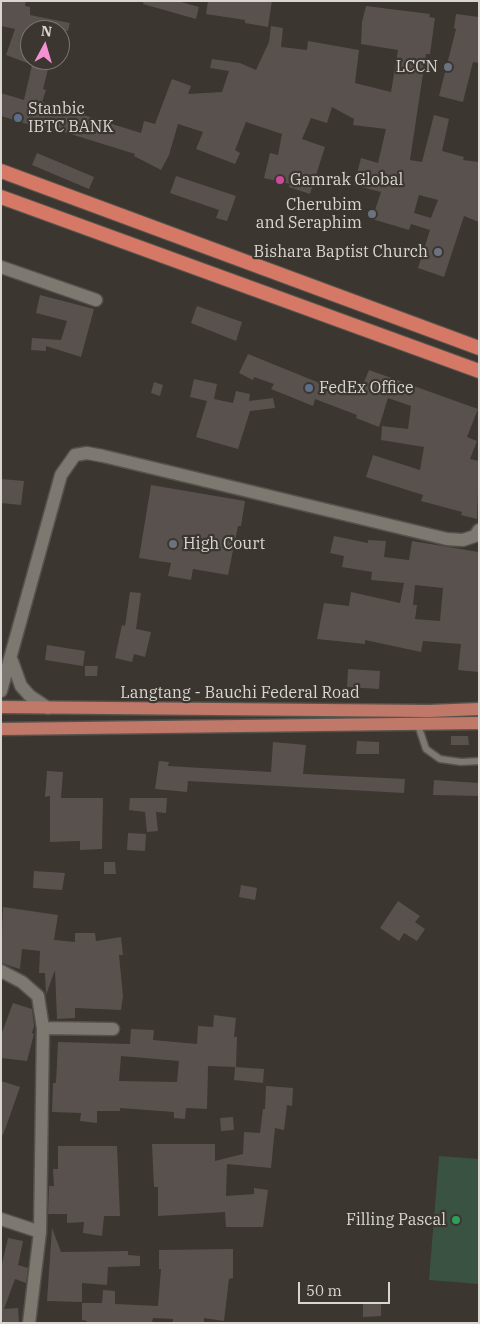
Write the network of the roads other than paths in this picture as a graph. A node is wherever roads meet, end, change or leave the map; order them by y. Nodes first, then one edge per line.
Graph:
1 (1, 171) edge
2 (1, 197) edge
3 (133, 220) junction
4 (126, 242) junction
5 (1, 267) edge
6 (312, 286) junction
7 (96, 300) dead end
8 (303, 307) junction
9 (414, 324) junction
10 (405, 344) junction
11 (479, 348) edge
12 (479, 371) edge
13 (478, 534) edge
14 (12, 658) junction
15 (1, 691) edge
16 (1, 707) edge
17 (48, 708) junction
18 (80, 708) junction
19 (479, 709) edge
20 (479, 723) edge
21 (418, 725) junction
22 (79, 728) junction
23 (1, 729) edge
24 (479, 761) edge
25 (1, 971) edge
26 (43, 1028) junction
27 (113, 1030) dead end
28 (1, 1219) edge
29 (40, 1232) junction
30 (29, 1323) edge

1 - 3 highway
2 - 4 highway
3 - 4 highway
3 - 6 highway
4 - 8 highway
5 - 7 street
6 - 8 highway
6 - 9 highway
8 - 10 highway
9 - 10 highway
9 - 11 highway
10 - 12 highway
13 - 14 street
14 - 15 street
14 - 17 street
16 - 17 main road, Langtang - Bauchi Federal Road
17 - 18 main road, Langtang - Bauchi Federal Road
18 - 19 main road, Langtang - Bauchi Federal Road
18 - 22 main road
20 - 21 main road, Langtang - Bauchi Federal Road
21 - 22 main road, Langtang - Bauchi Federal Road
21 - 24 lane
22 - 23 main road, Langtang - Bauchi Federal Road
25 - 26 street
26 - 27 street
26 - 29 street
28 - 29 street
29 - 30 street

